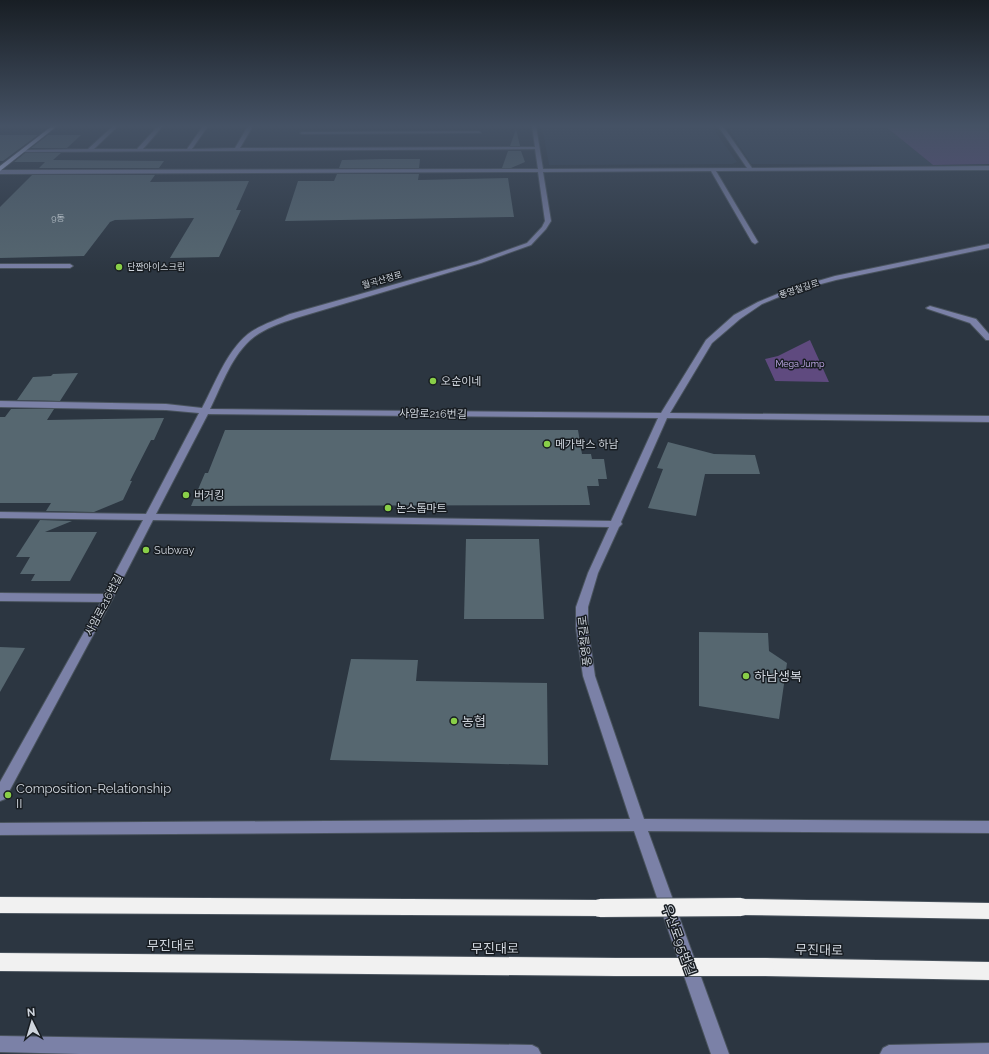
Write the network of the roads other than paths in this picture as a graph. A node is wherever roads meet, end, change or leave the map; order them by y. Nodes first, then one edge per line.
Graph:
1 (542, 175) edge
2 (716, 175) edge
3 (755, 242) dead end
4 (989, 246) edge
5 (0, 266) edge
6 (70, 266) dead end
7 (930, 308) dead end
8 (989, 338) edge
9 (0, 404) edge
10 (204, 411) junction
11 (663, 417) junction
12 (989, 419) edge
13 (0, 515) edge
14 (151, 517) junction
15 (616, 524) junction
16 (0, 597) edge
17 (108, 598) junction
18 (0, 795) edge
19 (639, 825) junction
20 (989, 827) edge
21 (0, 829) edge
22 (0, 905) edge
23 (989, 911) edge
24 (0, 962) edge
25 (989, 971) edge
26 (0, 1044) edge
27 (138, 1051) edge
28 (989, 1052) edge
29 (532, 1054) edge
30 (720, 1054) edge
31 (889, 1054) edge

1 - 10 street, 월곡산정로
2 - 3 street
4 - 11 street, 풍영철길로
5 - 6 street
7 - 8 street
9 - 10 street, 사암로216번길
10 - 11 street, 사암로216번길
10 - 14 street, 사암로216번길
11 - 12 street
11 - 15 street, 풍영철길로
13 - 14 street
14 - 15 street
14 - 17 street, 사암로216번길
15 - 19 street, 풍영철길로
16 - 17 street
17 - 18 street, 사암로216번길
19 - 20 street
19 - 21 street
19 - 30 street, 우산로95번길
22 - 23 highway, bridge
24 - 25 highway, 무진대로, bridge
26 - 27 street
27 - 29 street
28 - 31 street

